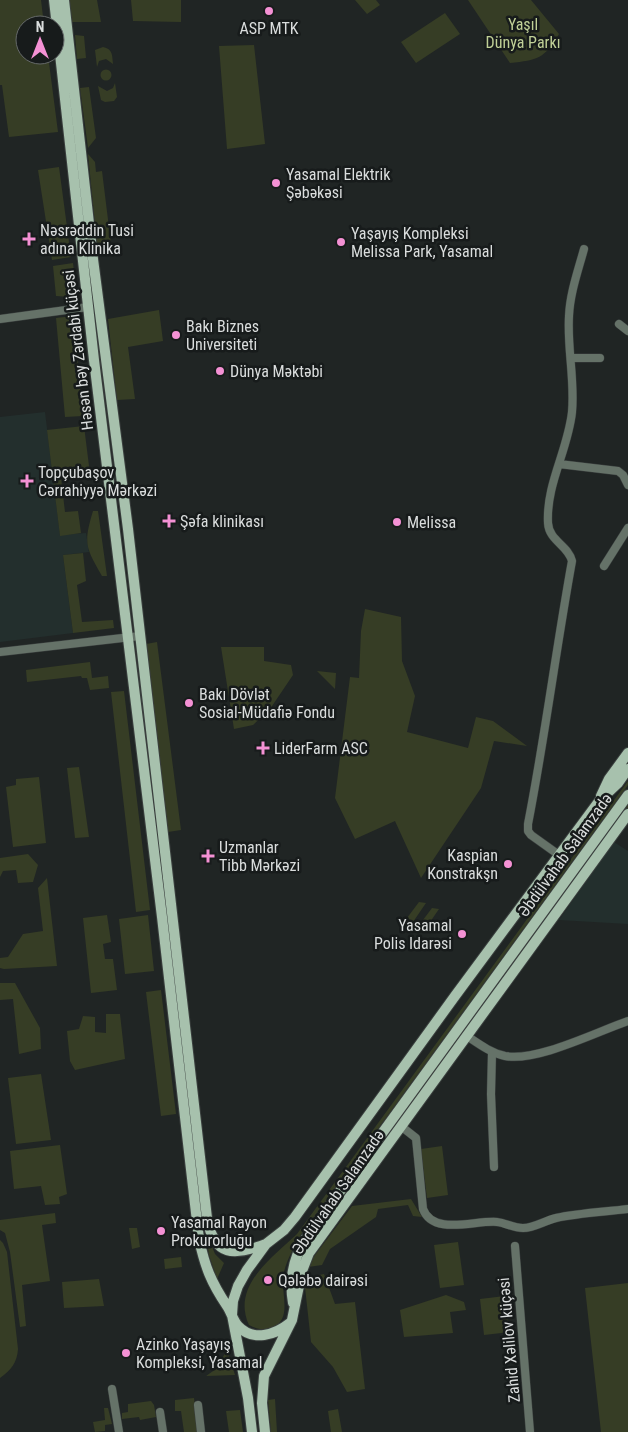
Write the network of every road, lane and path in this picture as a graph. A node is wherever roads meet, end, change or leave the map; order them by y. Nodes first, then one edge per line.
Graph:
1 (54, 0) edge
2 (64, 0) edge
3 (584, 249) dead end
4 (88, 308) junction
5 (0, 319) edge
6 (619, 324) dead end
7 (628, 331) edge
8 (571, 358) junction
9 (600, 358) dead end
10 (112, 403) junction
11 (99, 405) junction
12 (114, 417) junction
13 (101, 419) junction
14 (559, 464) junction
15 (628, 485) edge
16 (628, 528) edge
17 (604, 566) dead end
18 (140, 636) junction
19 (127, 637) junction
20 (0, 652) edge
21 (628, 752) edge
22 (628, 769) edge
23 (628, 795) edge
24 (600, 800) junction
25 (628, 814) edge
26 (559, 855) junction
27 (628, 1021) edge
28 (467, 1036) junction
29 (492, 1052) junction
30 (402, 1127) junction
31 (494, 1167) dead end
32 (628, 1209) edge
33 (266, 1244) junction
34 (514, 1246) dead end
35 (294, 1308) junction
36 (232, 1315) junction
37 (290, 1323) junction
38 (112, 1389) dead end
39 (198, 1405) dead end
40 (160, 1412) dead end
41 (118, 1432) edge
42 (163, 1432) edge
43 (202, 1432) edge
44 (252, 1432) edge
45 (265, 1432) edge
46 (530, 1432) edge

1 - 4 main road, Həsən bəy Zərdabi küçəsi
2 - 10 main road, Həsən bəy Zərdabi küçəsi
3 - 8 street
4 - 5 street
4 - 11 main road, Həsən bəy Zərdabi küçəsi
6 - 7 street
8 - 9 street
8 - 14 street
10 - 11 main road
10 - 12 main road, Həsən bəy Zərdabi küçəsi
11 - 13 main road, Həsən bəy Zərdabi küçəsi
12 - 13 main road
12 - 18 main road, Həsən bəy Zərdabi küçəsi
13 - 19 main road, Həsən bəy Zərdabi küçəsi
14 - 15 street
14 - 26 street
16 - 17 street
18 - 19 street
18 - 33 main road, Həsən bəy Zərdabi küçəsi
19 - 20 street
19 - 36 main road, Həsən bəy Zərdabi küçəsi
21 - 24 main road, Əbdülvahab Salamzadə
22 - 24 main road, Əbdülvahab Salamzadə
23 - 35 main road, Əbdülvahab Salamzadə
24 - 26 main road, Əbdülvahab Salamzadə
25 - 28 main road, Əbdülvahab Salamzadə
26 - 33 main road, Əbdülvahab Salamzadə
27 - 29 street
28 - 29 street
28 - 30 main road, Əbdülvahab Salamzadə
29 - 31 street
30 - 32 street
30 - 35 main road, Əbdülvahab Salamzadə
33 - 36 main road
34 - 46 street, Zahid Xəlilov küçəsi
35 - 37 main road
36 - 37 main road
36 - 44 main road
37 - 45 main road
38 - 41 street
39 - 43 street
40 - 42 street

